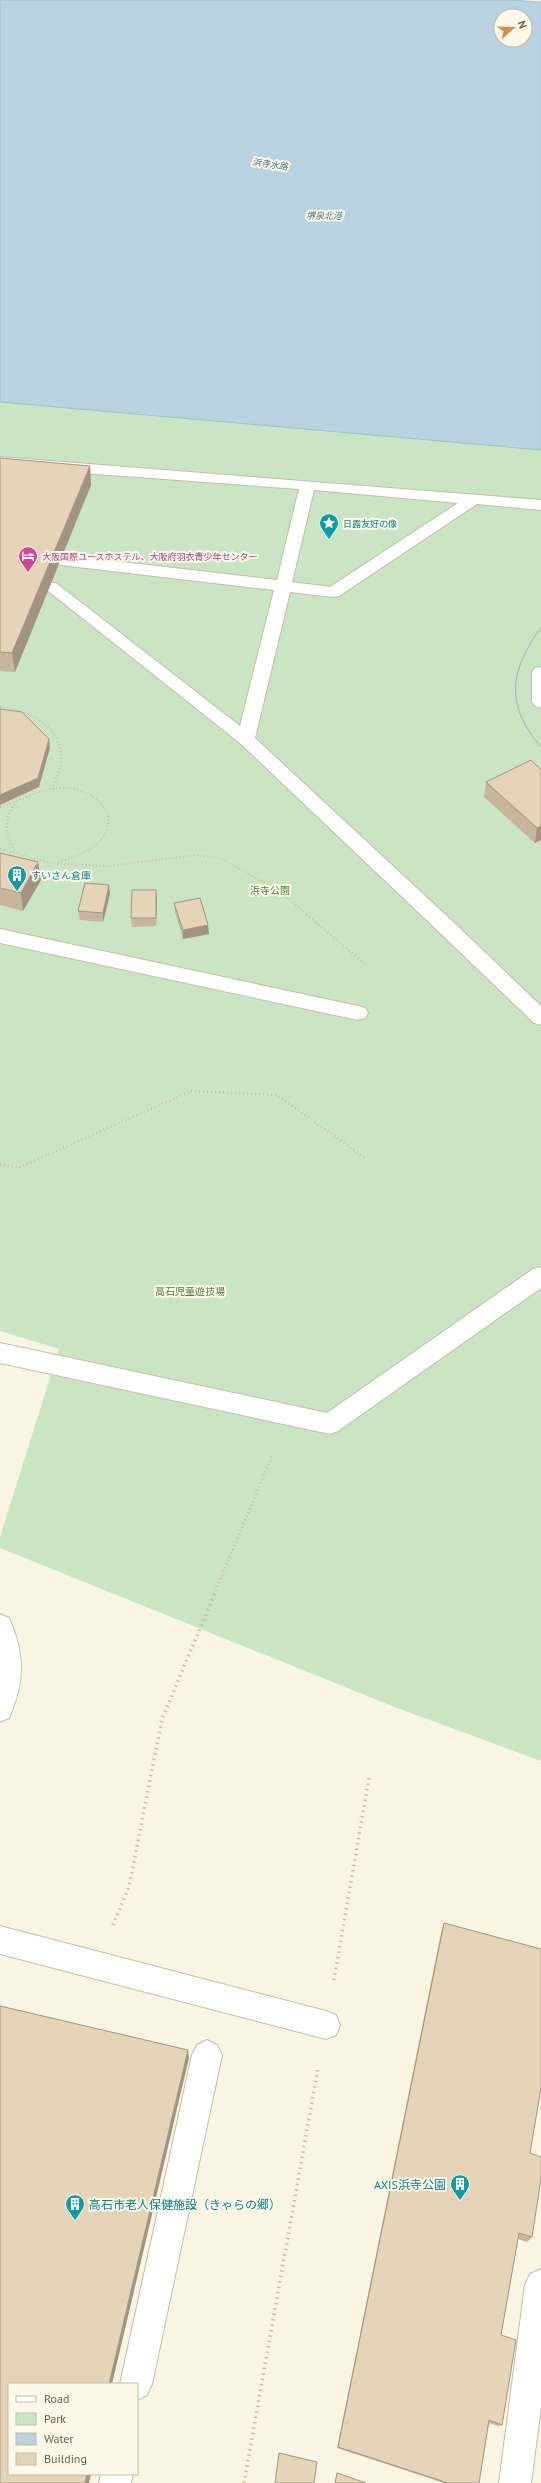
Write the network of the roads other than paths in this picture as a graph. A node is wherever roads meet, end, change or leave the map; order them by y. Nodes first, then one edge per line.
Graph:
1 (0, 462) edge
2 (308, 485) junction
3 (474, 499) junction
4 (541, 505) edge
5 (61, 560) edge
6 (50, 586) edge
7 (283, 586) junction
8 (541, 672) edge
9 (541, 702) edge
10 (246, 738) junction
11 (0, 936) edge
12 (358, 1013) dead end
13 (541, 1018) edge
14 (541, 1276) edge
15 (0, 1352) edge
16 (0, 1626) edge
17 (0, 1709) edge
18 (0, 1940) edge
19 (326, 2025) road end
20 (207, 2055) dead end
21 (541, 2285) edge
22 (136, 2383) edge
23 (515, 2483) edge

1 - 2 street
2 - 3 street
2 - 7 street
3 - 4 street
3 - 7 street
5 - 7 street
6 - 10 street
7 - 10 street
8 - 9 street
10 - 13 street
11 - 12 street
14 - 15 street
16 - 17 street
18 - 19 street
20 - 22 street
21 - 23 street

